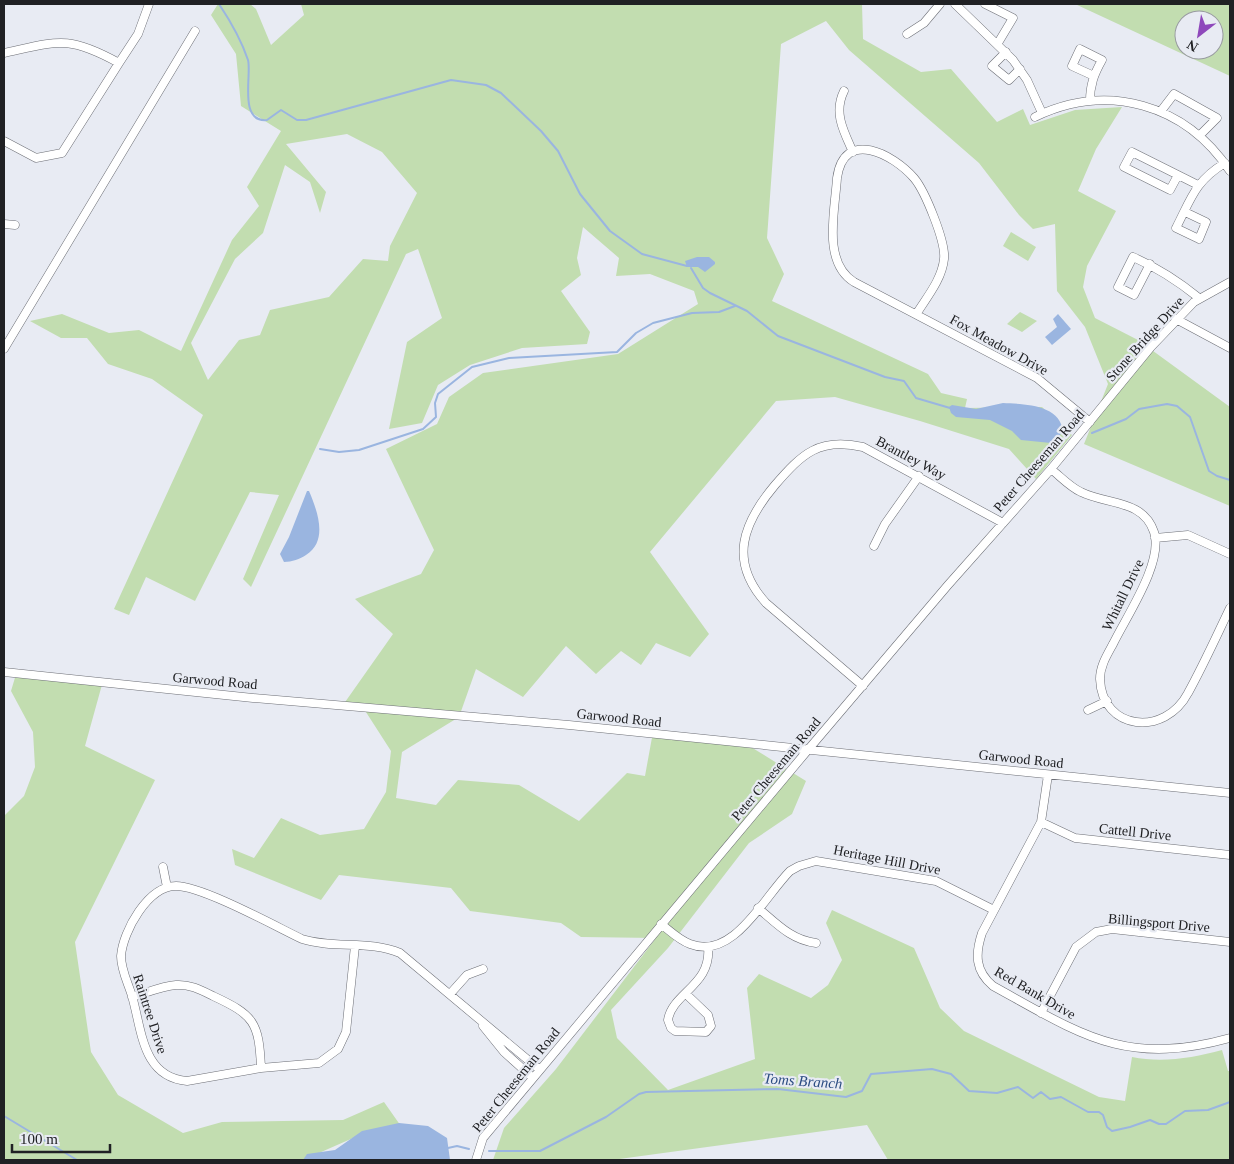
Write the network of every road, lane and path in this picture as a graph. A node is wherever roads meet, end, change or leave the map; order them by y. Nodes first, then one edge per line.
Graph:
1 (149, 4) edge
2 (940, 4) edge
3 (957, 4) edge
4 (985, 4) edge
5 (195, 31) dead end
6 (907, 34) dead end
7 (998, 43) junction
8 (1006, 52) junction
9 (4, 53) edge
10 (119, 64) junction
11 (1020, 69) junction
12 (1094, 76) dead end
13 (844, 91) dead end
14 (1090, 101) junction
15 (1162, 111) junction
16 (1200, 135) junction
17 (4, 141) edge
18 (853, 152) junction
19 (1225, 163) junction
20 (1230, 171) edge
21 (1178, 175) junction
22 (1198, 185) junction
23 (1184, 212) dead end
24 (4, 224) edge
25 (16, 225) dead end
26 (1150, 264) junction
27 (1230, 282) edge
28 (1199, 298) junction
29 (917, 313) junction
30 (1176, 319) junction
31 (1230, 337) edge
32 (1228, 346) edge
33 (4, 348) edge
34 (1106, 401) joint
35 (1090, 422) junction
36 (1052, 469) junction
37 (919, 476) junction
38 (1003, 523) junction
39 (1155, 538) junction
40 (874, 546) dead end
41 (1230, 554) edge
42 (1230, 608) edge
43 (4, 672) edge
44 (863, 686) junction
45 (1106, 701) junction
46 (1088, 710) dead end
47 (807, 750) junction
48 (1048, 775) junction
49 (1230, 792) edge
50 (1041, 822) junction
51 (1230, 855) edge
52 (162, 867) dead end
53 (167, 888) junction
54 (758, 908) junction
55 (994, 910) junction
56 (661, 924) junction
57 (1230, 942) edge
58 (816, 944) dead end
59 (355, 946) junction
60 (708, 947) junction
61 (483, 969) dead end
62 (450, 994) junction
63 (686, 994) junction
64 (132, 997) junction
65 (470, 1011) junction
66 (1041, 1013) junction
67 (1230, 1038) edge
68 (261, 1068) junction
69 (540, 1070) junction
70 (533, 1078) junction
71 (476, 1160) edge

1 - 10 street
2 - 6 street
3 - 7 street
4 - 7 street
5 - 33 street
7 - 8 street
8 - 11 street
8 - 11 street
9 - 10 street
10 - 17 street
11 - 14 street
12 - 14 street
13 - 18 street
14 - 15 street
15 - 16 street
15 - 16 street
16 - 19 street
18 - 29 street, Fox Meadow Drive
18 - 29 street
19 - 20 street
19 - 22 street
21 - 21 street
21 - 22 street
22 - 23 street
24 - 25 street
26 - 26 street
26 - 28 street
27 - 28 street, Stone Bridge Drive
28 - 30 street, Stone Bridge Drive
29 - 35 street, Fox Meadow Drive
30 - 32 street
30 - 34 street, Stone Bridge Drive
31 - 32 street
34 - 35 street, Peter Cheeseman Road
35 - 36 street, Peter Cheeseman Road
36 - 38 street, Peter Cheeseman Road
36 - 39 street
37 - 38 street, Brantley Way
37 - 40 street
37 - 44 street, Brantley Way
38 - 44 street, Peter Cheeseman Road
39 - 41 street
39 - 45 street, Whitall Drive
42 - 45 street
43 - 47 street, Garwood Road
44 - 47 street, Peter Cheeseman Road
45 - 46 street
47 - 48 street, Garwood Road
47 - 56 street, Peter Cheeseman Road
48 - 49 street, Garwood Road
48 - 50 street, Red Bank Drive
50 - 51 street, Cattell Drive
50 - 55 street, Red Bank Drive
52 - 53 street
53 - 59 street
53 - 64 street, Raintree Drive
54 - 55 street, Heritage Hill Drive
54 - 58 street
54 - 60 street, Heritage Hill Drive
55 - 66 street, Red Bank Drive
56 - 60 street
56 - 69 street, Peter Cheeseman Road
57 - 66 street, Billingsport Drive
59 - 62 street
59 - 68 street, Raintree Drive
60 - 63 street
61 - 62 street
62 - 65 street
63 - 63 street
64 - 68 street
64 - 68 street, Raintree Drive
65 - 69 street
65 - 70 street
66 - 67 street, Red Bank Drive
69 - 70 street, Peter Cheeseman Road
70 - 71 street, Peter Cheeseman Road

